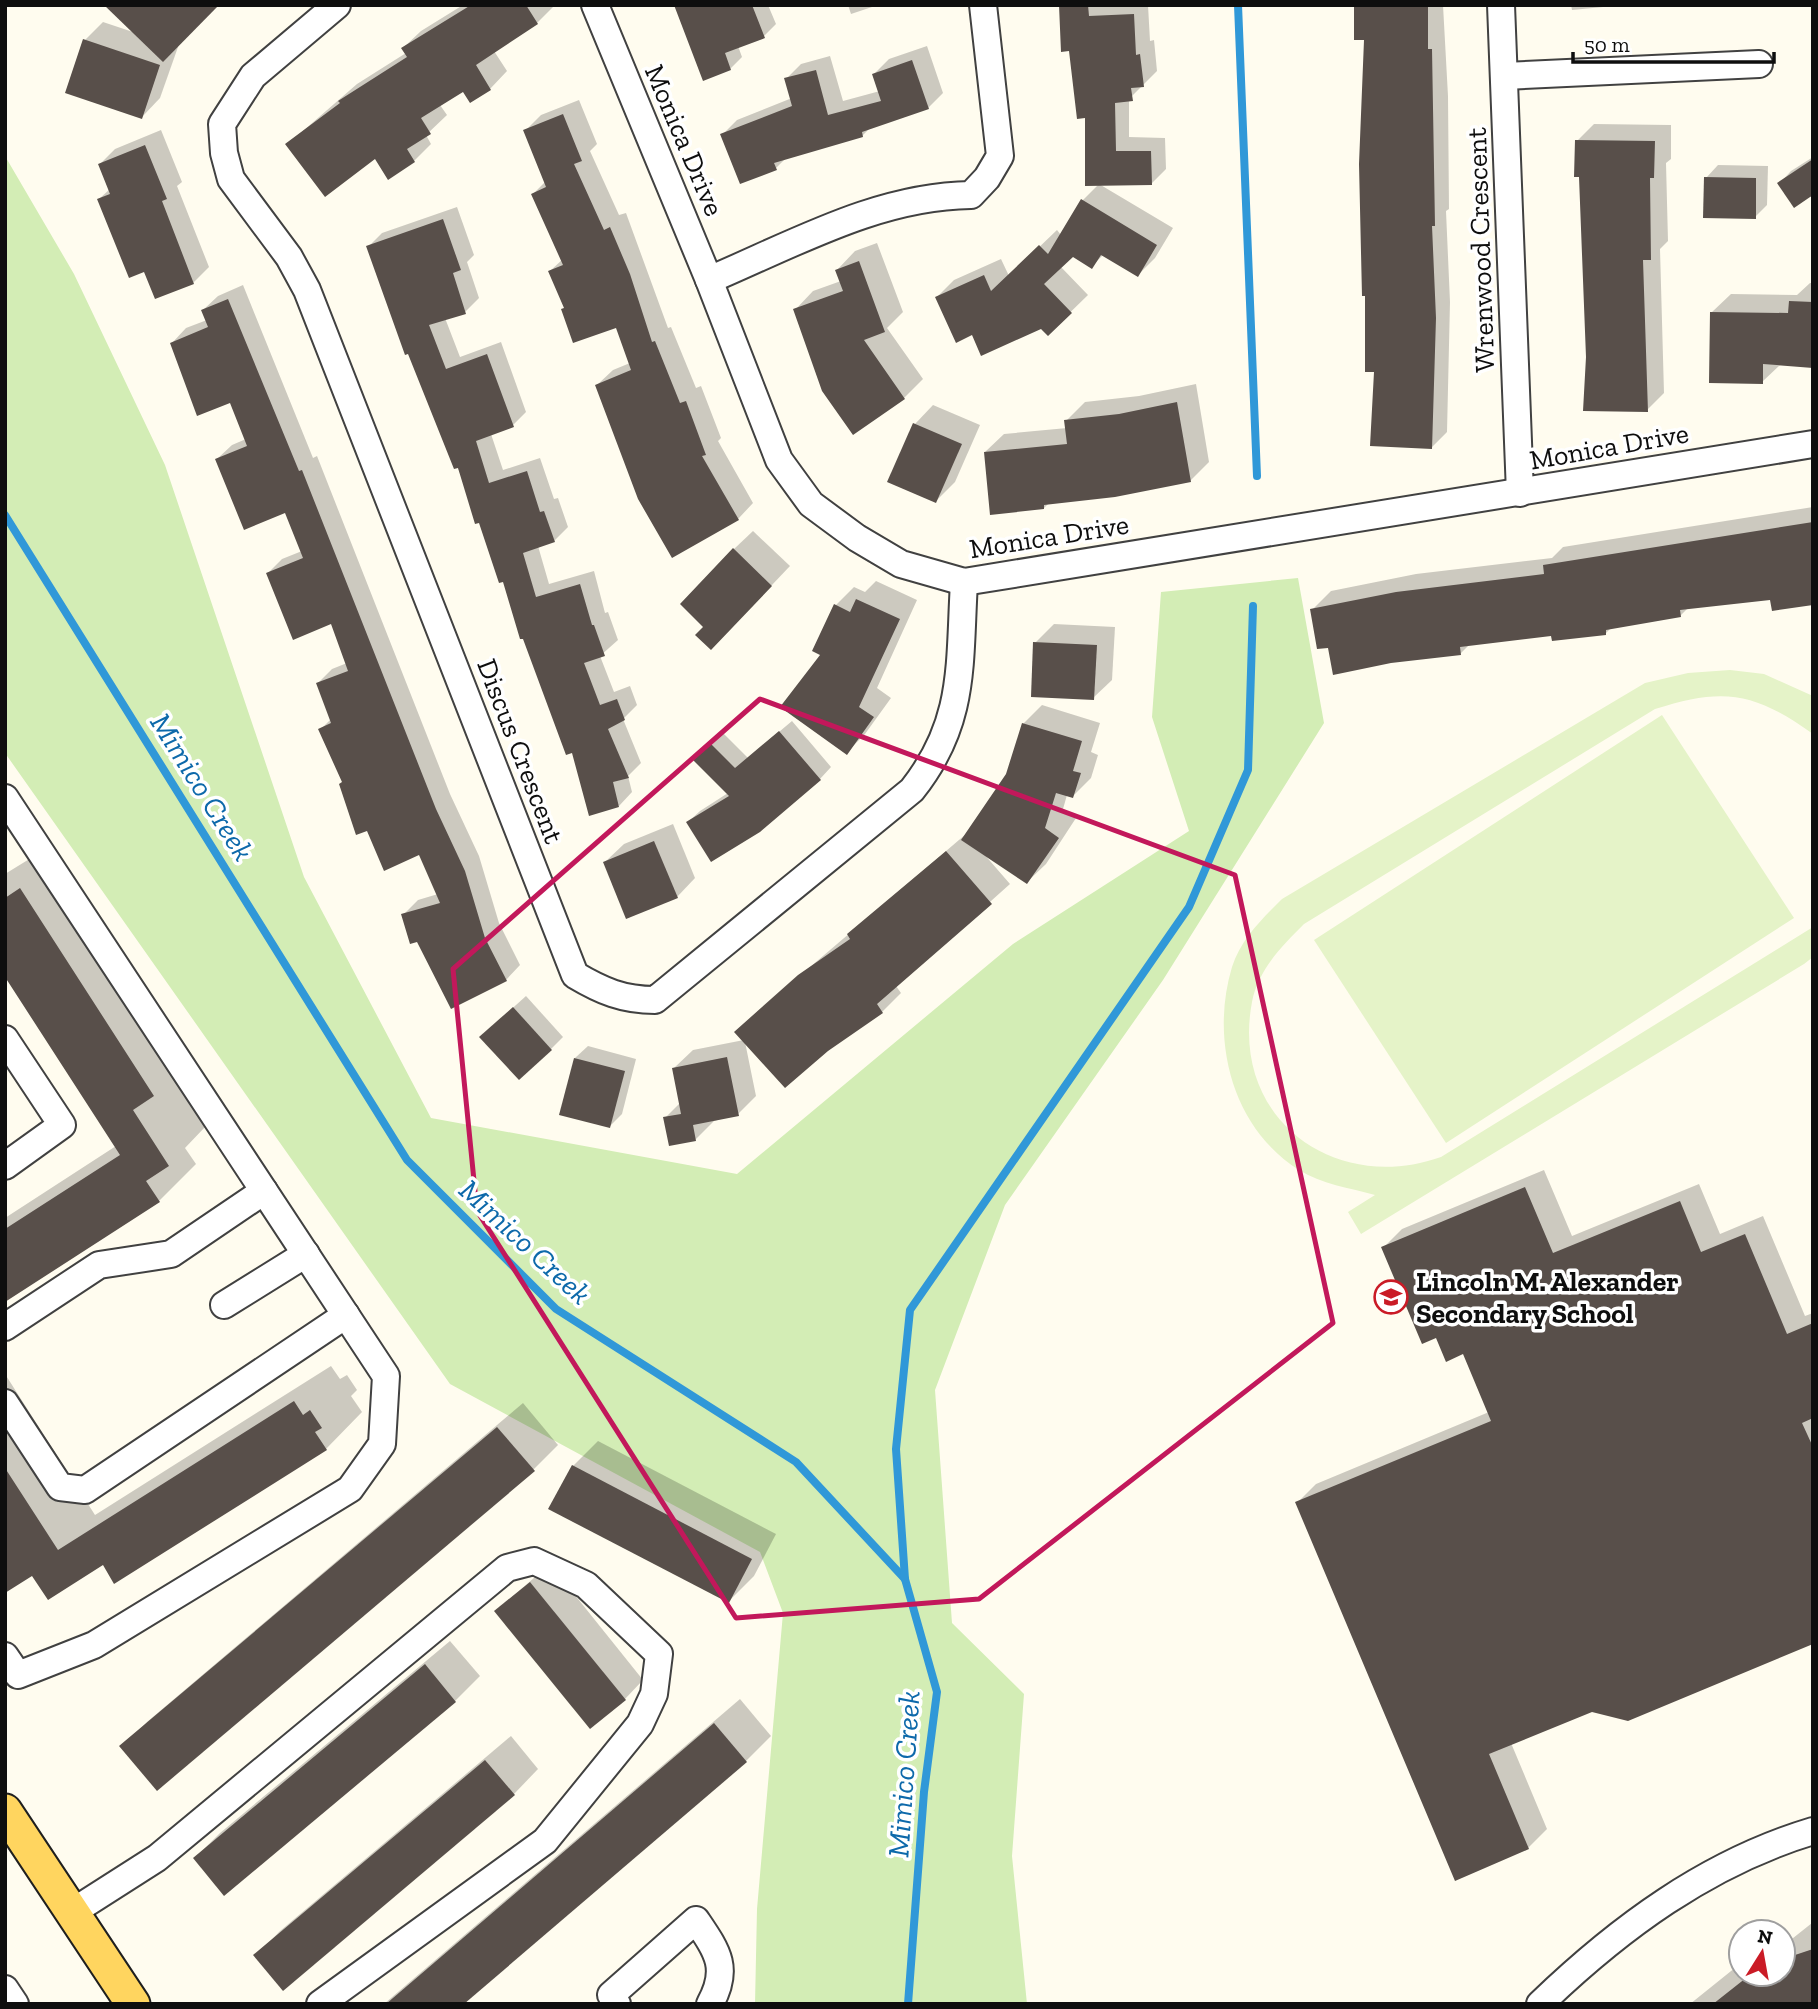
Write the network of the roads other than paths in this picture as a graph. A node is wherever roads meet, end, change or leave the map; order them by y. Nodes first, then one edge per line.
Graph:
1 (337, 5) edge
2 (595, 5) edge
3 (983, 5) edge
4 (1501, 5) edge
5 (1759, 64) dead end
6 (1505, 76) junction
7 (709, 280) junction
8 (1813, 444) edge
9 (1520, 493) junction
10 (964, 582) junction
11 (5, 798) edge
12 (5, 1039) edge
13 (5, 1166) edge
14 (264, 1191) junction
15 (306, 1254) junction
16 (224, 1305) dead end
17 (346, 1315) junction
18 (5, 1327) edge
19 (5, 1403) edge
20 (9, 1672) edge
21 (5, 1811) edge
22 (1813, 1831) edge
23 (74, 1911) junction
24 (5, 1989) edge
25 (15, 2004) edge
26 (134, 2004) edge
27 (320, 2004) edge
28 (617, 2004) edge
29 (710, 2004) edge
30 (1540, 2004) edge

1 - 10 street, Discus Crescent
2 - 7 street, Monica Drive
3 - 7 street
4 - 6 street, Wrenwood Crescent
5 - 6 street
6 - 9 street, Wrenwood Crescent
7 - 10 street, Monica Drive
8 - 9 street, Monica Drive
9 - 10 street, Monica Drive
11 - 14 street
12 - 13 street
14 - 15 street
14 - 18 street
15 - 16 street
15 - 17 street
17 - 19 street
17 - 20 street
21 - 23 main road
22 - 30 street
23 - 26 main road
23 - 27 street
24 - 25 street
28 - 29 street

